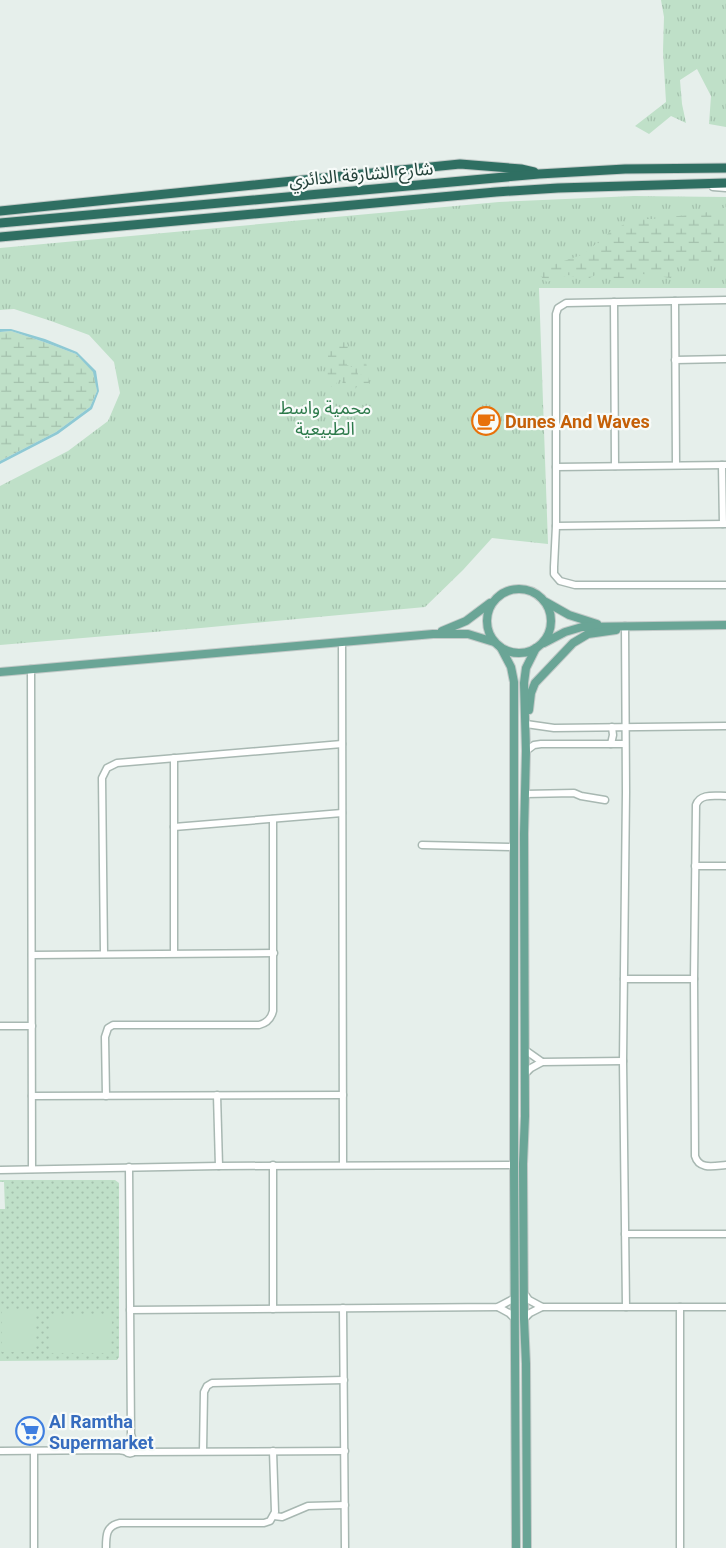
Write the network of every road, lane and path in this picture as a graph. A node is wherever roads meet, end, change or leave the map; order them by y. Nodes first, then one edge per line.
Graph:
1 (726, 168) edge
2 (539, 174) junction
3 (726, 183) edge
4 (690, 184) junction
5 (726, 188) edge
6 (0, 211) edge
7 (0, 223) edge
8 (0, 237) edge
9 (726, 300) edge
10 (674, 301) junction
11 (614, 302) junction
12 (726, 359) edge
13 (675, 360) junction
14 (676, 465) junction
15 (724, 465) edge
16 (615, 466) junction
17 (556, 467) junction
18 (724, 524) edge
19 (556, 526) junction
20 (726, 585) edge
21 (543, 600) junction
22 (492, 602) junction
23 (726, 625) edge
24 (609, 626) junction
25 (625, 626) junction
26 (433, 634) junction
27 (342, 642) junction
28 (494, 642) junction
29 (538, 646) junction
30 (501, 648) junction
31 (31, 669) junction
32 (0, 672) edge
33 (526, 721) junction
34 (726, 726) edge
35 (612, 727) junction
36 (626, 727) junction
37 (342, 744) junction
38 (611, 744) junction
39 (625, 744) junction
40 (526, 751) junction
41 (174, 758) junction
42 (524, 794) junction
43 (726, 796) edge
44 (514, 800) junction
45 (605, 800) dead end
46 (342, 813) junction
47 (274, 819) junction
48 (174, 827) junction
49 (524, 834) junction
50 (422, 845) dead end
51 (514, 847) junction
52 (695, 866) junction
53 (726, 866) edge
54 (104, 953) junction
55 (174, 953) junction
56 (274, 953) junction
57 (32, 954) junction
58 (624, 979) junction
59 (694, 979) junction
60 (0, 1026) edge
61 (32, 1026) junction
62 (525, 1050) junction
63 (623, 1060) junction
64 (542, 1062) junction
65 (525, 1074) junction
66 (343, 1094) junction
67 (218, 1095) junction
68 (32, 1096) junction
69 (106, 1096) junction
70 (514, 1164) junction
71 (273, 1165) junction
72 (343, 1165) junction
73 (726, 1165) edge
74 (219, 1166) junction
75 (129, 1167) junction
76 (32, 1169) junction
77 (0, 1170) edge
78 (625, 1234) junction
79 (726, 1234) edge
80 (524, 1293) junction
81 (514, 1298) junction
82 (542, 1307) junction
83 (626, 1307) junction
84 (680, 1307) junction
85 (726, 1307) edge
86 (343, 1308) junction
87 (498, 1308) junction
88 (273, 1309) junction
89 (130, 1310) junction
90 (514, 1319) junction
91 (524, 1320) junction
92 (344, 1380) junction
93 (130, 1447) junction
94 (0, 1451) edge
95 (34, 1451) junction
96 (203, 1451) junction
97 (273, 1451) junction
98 (345, 1451) junction
99 (344, 1505) junction
100 (274, 1516) junction
101 (34, 1548) edge
102 (106, 1548) edge
103 (345, 1548) edge
104 (516, 1548) edge
105 (527, 1548) edge
106 (680, 1548) edge

1 - 2 highway, شارع الشارقة الدائري
2 - 6 highway
2 - 7 highway, شارع الشارقة الدائري
3 - 4 highway, شارع الشارقة الدائري
4 - 5 street
4 - 8 highway, شارع الشارقة الدائري
9 - 10 street
10 - 11 street
10 - 13 street
11 - 16 street
11 - 17 street
12 - 13 street
13 - 14 street
14 - 15 street
14 - 16 street
15 - 18 street
16 - 17 street
17 - 19 street
18 - 19 street
19 - 20 street
21 - 22 main road
21 - 24 main road
21 - 29 main road
22 - 26 main road
22 - 28 main road
23 - 25 main road
24 - 25 main road
24 - 29 main road
25 - 33 main road
25 - 36 street
26 - 27 main road
26 - 28 main road
27 - 31 main road
27 - 37 street
28 - 30 main road
29 - 30 main road
29 - 33 main road
30 - 44 main road
31 - 32 main road
31 - 57 street
33 - 35 street
33 - 40 main road
34 - 36 street
35 - 36 street
35 - 38 street
36 - 39 street
37 - 41 street
37 - 46 street
38 - 39 street
38 - 40 street
39 - 58 street
40 - 42 main road
41 - 48 street
41 - 54 street
42 - 45 street
42 - 49 main road
43 - 52 street
44 - 49 main road
44 - 51 main road
46 - 47 street
46 - 66 street
47 - 48 street
47 - 56 street
48 - 55 street
49 - 62 main road
50 - 51 street
51 - 70 main road
52 - 53 street
52 - 59 street
54 - 55 street
54 - 57 street
55 - 56 street
56 - 69 street
57 - 61 street
58 - 59 street
58 - 63 street
59 - 73 street
60 - 61 street
61 - 68 street
62 - 64 street
62 - 65 main road
63 - 64 street
63 - 78 street
64 - 65 street
65 - 80 main road
66 - 67 street
66 - 72 street
67 - 69 street
67 - 74 street
68 - 69 street
68 - 76 street
70 - 72 street
70 - 81 main road
71 - 72 street
71 - 74 street
71 - 88 street
74 - 75 street
75 - 76 street
75 - 89 street
76 - 77 street
78 - 79 street
78 - 83 street
80 - 82 street
80 - 91 main road
81 - 87 street
81 - 90 main road
82 - 83 street
82 - 91 street
83 - 84 street
84 - 85 street
84 - 106 street
86 - 87 street
86 - 88 street
86 - 92 street
87 - 90 street
88 - 89 street
89 - 93 street
90 - 104 main road
91 - 105 main road
92 - 96 street
92 - 98 street
93 - 95 street
93 - 96 street
94 - 95 street
95 - 101 street
96 - 97 street
97 - 98 street
97 - 100 street
98 - 99 street
99 - 100 street
99 - 103 street
100 - 102 street

